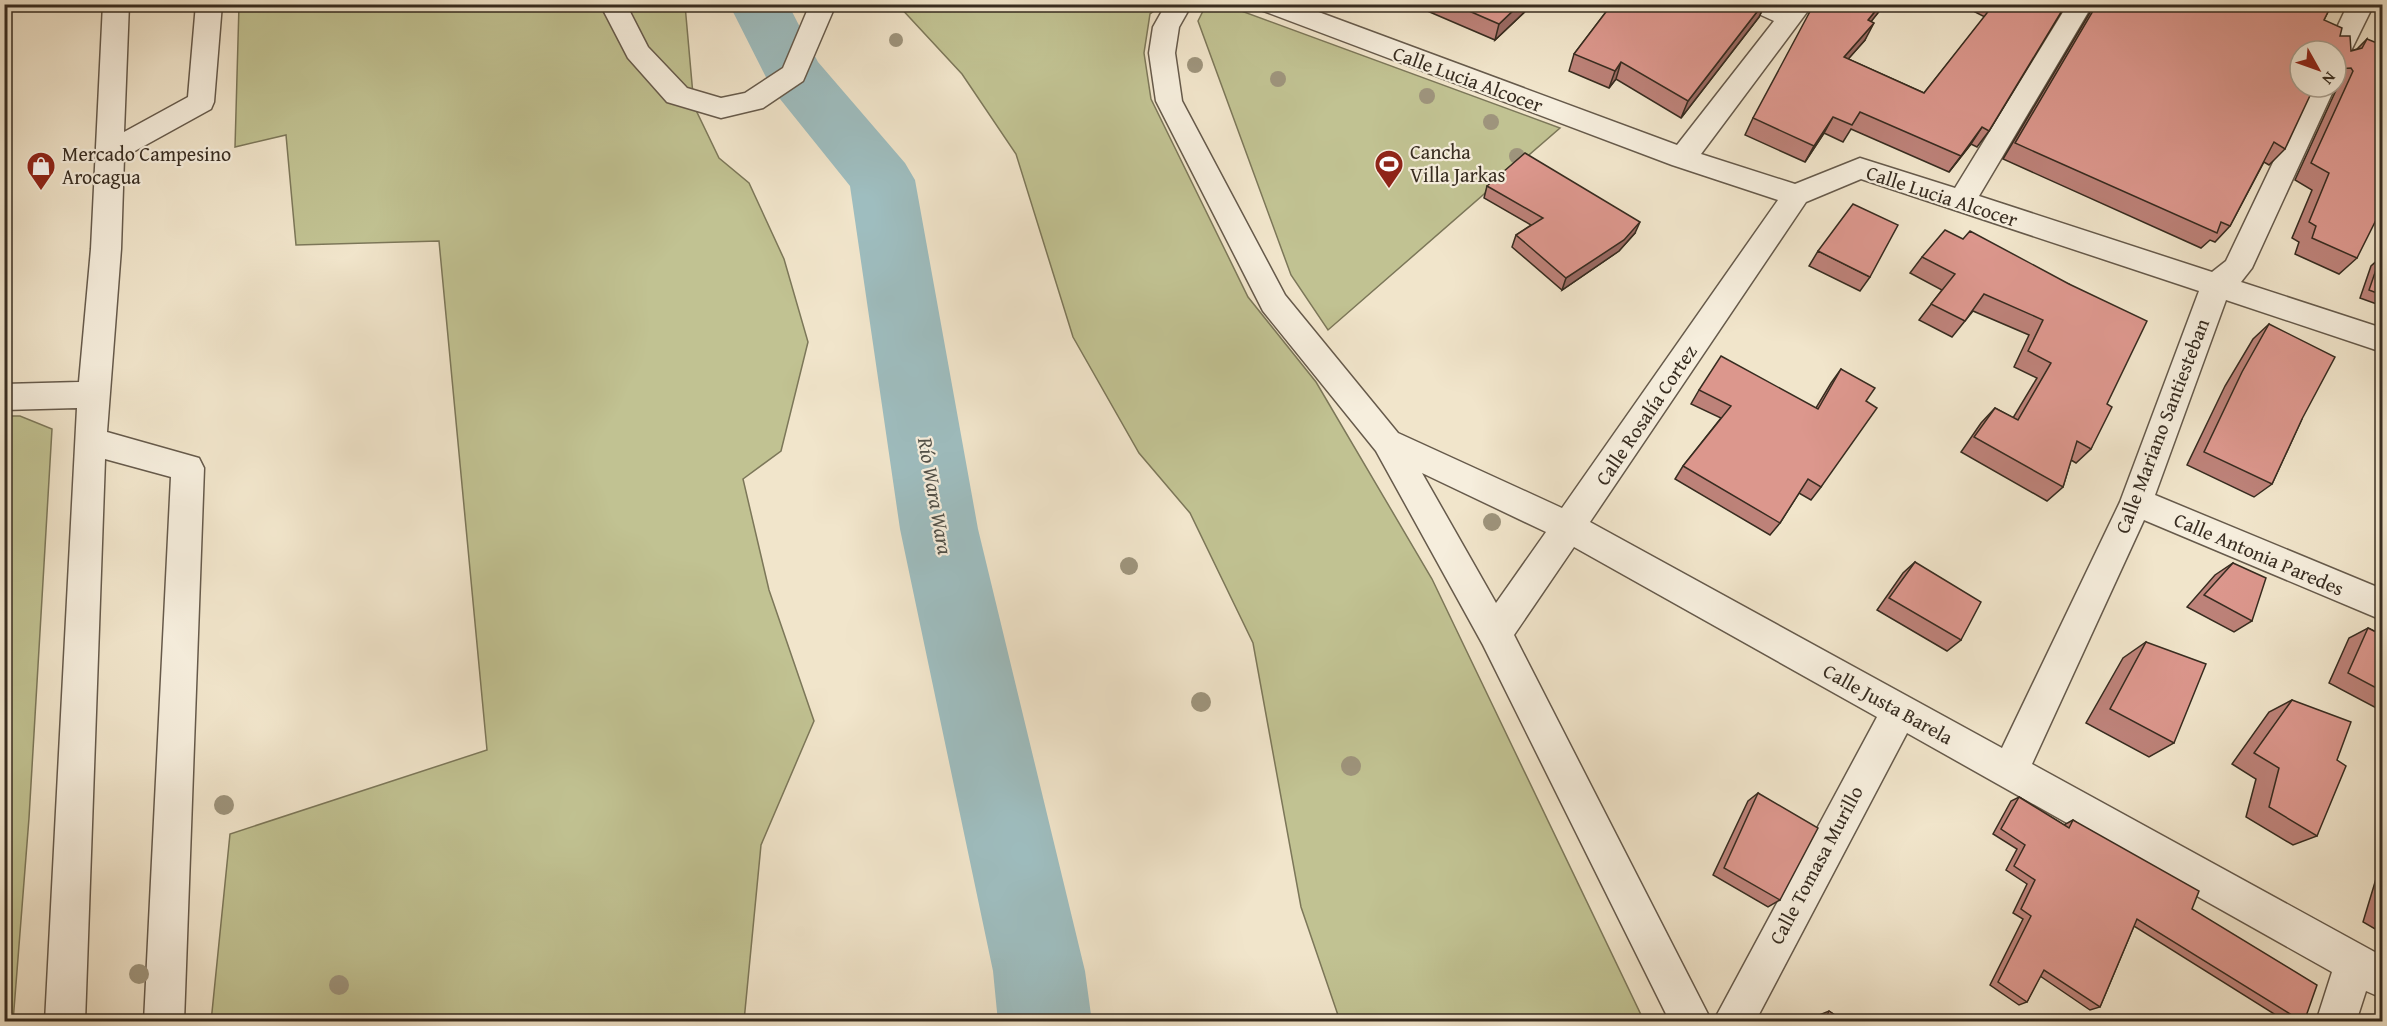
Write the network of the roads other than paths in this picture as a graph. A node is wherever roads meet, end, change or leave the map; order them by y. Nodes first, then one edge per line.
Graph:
1 (116, 4) edge
2 (208, 4) edge
3 (613, 4) edge
4 (823, 4) edge
5 (1179, 4) edge
6 (1270, 4) edge
7 (1759, 4) edge
8 (2081, 4) edge
9 (2361, 4) edge
10 (1796, 11) edge
11 (2344, 39) edge
12 (2316, 99) edge
13 (109, 153) junction
14 (1682, 158) junction
15 (1796, 195) junction
16 (1960, 202) junction
17 (2216, 286) junction
18 (2382, 340) edge
19 (93, 395) junction
20 (4, 397) edge
21 (90, 441) junction
22 (1388, 442) junction
23 (2136, 502) junction
24 (1569, 527) junction
25 (2382, 605) edge
26 (1495, 634) junction
27 (1900, 710) junction
28 (2010, 771) junction
29 (2368, 971) edge
30 (65, 1022) edge
31 (164, 1022) edge
32 (1692, 1022) edge
33 (1733, 1022) edge
34 (2336, 1022) edge

1 - 13 street
2 - 13 street
3 - 4 street
5 - 22 street
6 - 14 street, Calle Lucia Alcocer
7 - 10 street
8 - 16 street
9 - 11 street
10 - 14 street
12 - 17 street, Calle Mariano Santiesteban
13 - 19 street
14 - 15 street, Calle Lucia Alcocer
15 - 16 street, Calle Lucia Alcocer
15 - 24 street, Calle Rosalía Cortez
16 - 17 street, Calle Lucia Alcocer
17 - 18 street, Calle Lucia Alcocer
17 - 23 street, Calle Mariano Santiesteban
19 - 20 street
19 - 21 street
21 - 30 street
21 - 31 street
22 - 24 street, Calle Justa Barela
22 - 26 street
23 - 25 street, Calle Antonia Paredes
23 - 28 street, Calle Mariano Santiesteban
24 - 26 street, Calle Rosalía Cortez
24 - 27 street, Calle Justa Barela
26 - 32 street
27 - 28 street, Calle Justa Barela
27 - 33 street, Calle Tomasa Murillo
28 - 29 street, Calle Justa Barela
29 - 34 street

